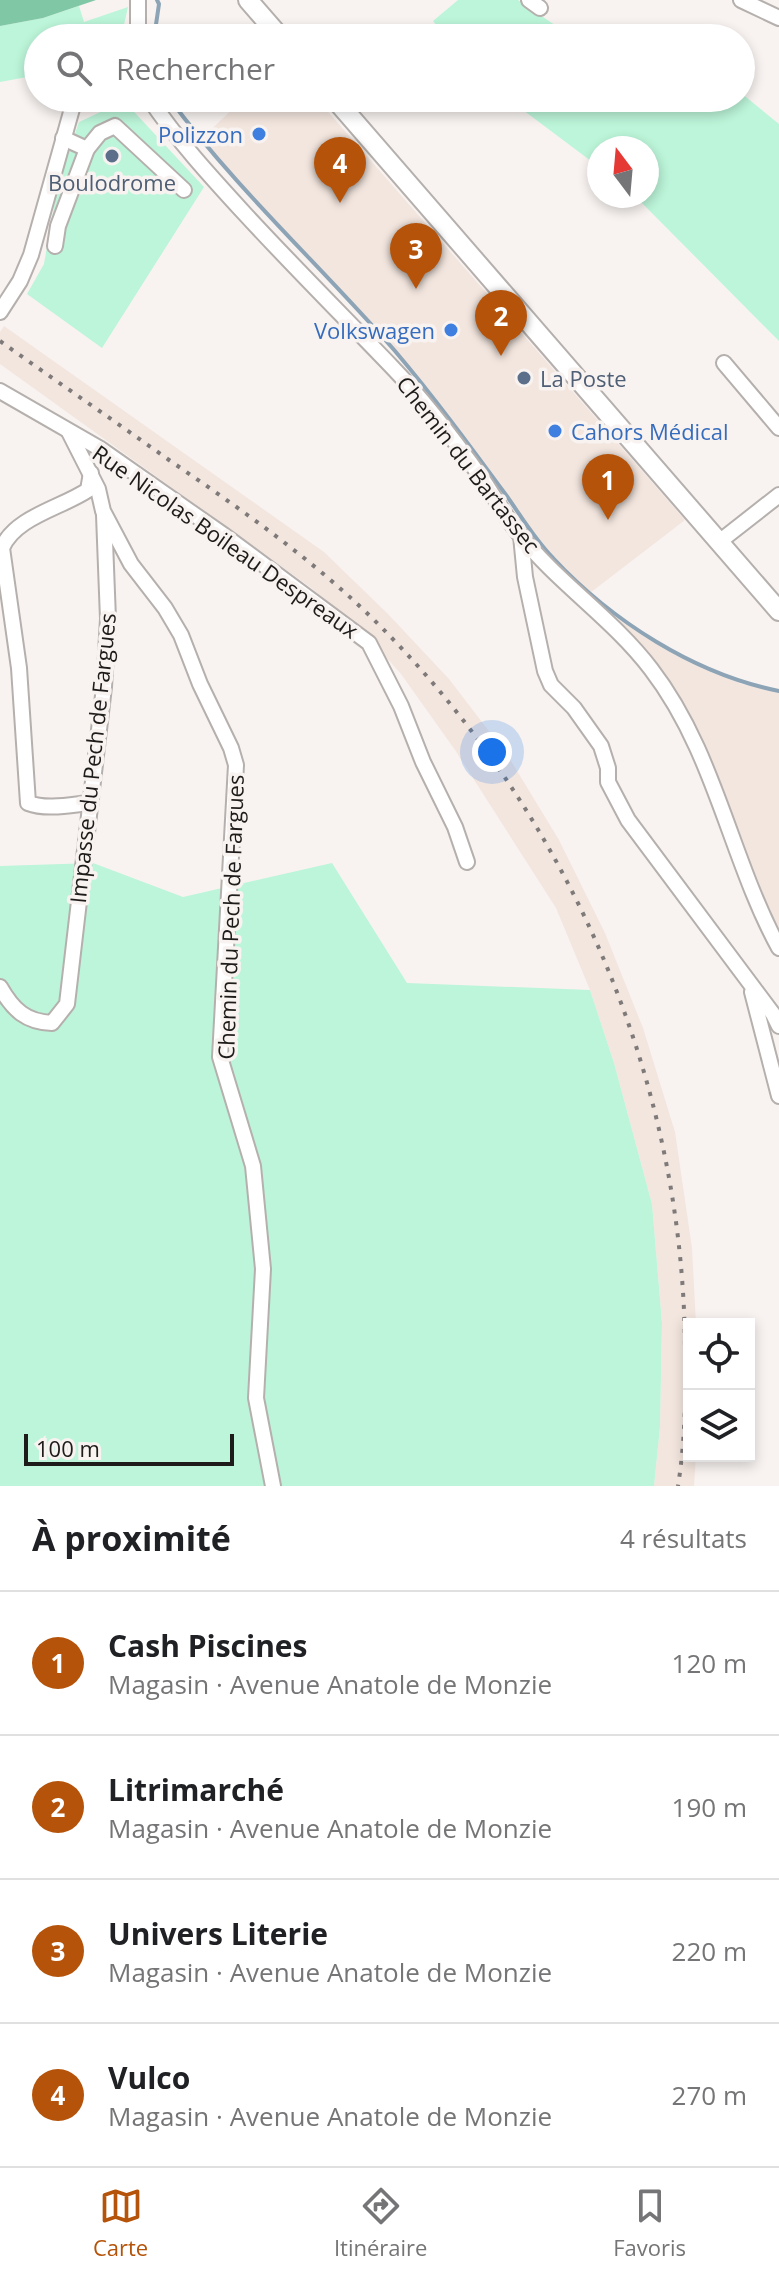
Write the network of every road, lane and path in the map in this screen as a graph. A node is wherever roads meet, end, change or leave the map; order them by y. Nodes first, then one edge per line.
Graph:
1 (138, 0) edge
2 (248, 0) edge
3 (741, 0) edge
4 (779, 18) edge
5 (138, 24) edge
6 (269, 24) edge
7 (71, 112) edge
8 (158, 112) edge
9 (346, 112) edge
10 (63, 138) junction
11 (87, 149) junction
12 (184, 190) dead end
13 (55, 246) dead end
14 (0, 312) edge
15 (724, 363) dead end
16 (0, 391) edge
17 (779, 428) edge
18 (69, 432) junction
19 (91, 473) junction
20 (779, 495) edge
21 (103, 511) junction
22 (521, 536) junction
23 (719, 542) junction
24 (779, 611) edge
25 (89, 803) junction
26 (467, 862) dead end
27 (779, 948) edge
28 (750, 982) junction
29 (0, 987) edge
30 (779, 1026) edge
31 (779, 1096) edge
32 (273, 1486) edge

1 - 5 street
2 - 6 main road
3 - 4 street
7 - 10 street
8 - 22 street, Chemin du Bartassec
9 - 23 main road
10 - 11 street
10 - 14 street
11 - 12 street
11 - 13 street
15 - 17 street
16 - 18 street, Rue Nicolas Boileau Despreaux
18 - 19 street, Chemin du Pech de Fargues
18 - 26 street, Rue Nicolas Boileau Despreaux
19 - 21 street, Chemin du Pech de Fargues
19 - 25 street
20 - 23 street
21 - 25 street, Impasse du Pech de Fargues
21 - 32 street, Chemin du Pech de Fargues
22 - 27 street, Chemin du Bartassec
22 - 28 street
23 - 24 main road
25 - 29 street, Impasse du Pech de Fargues
28 - 30 street
28 - 31 street

